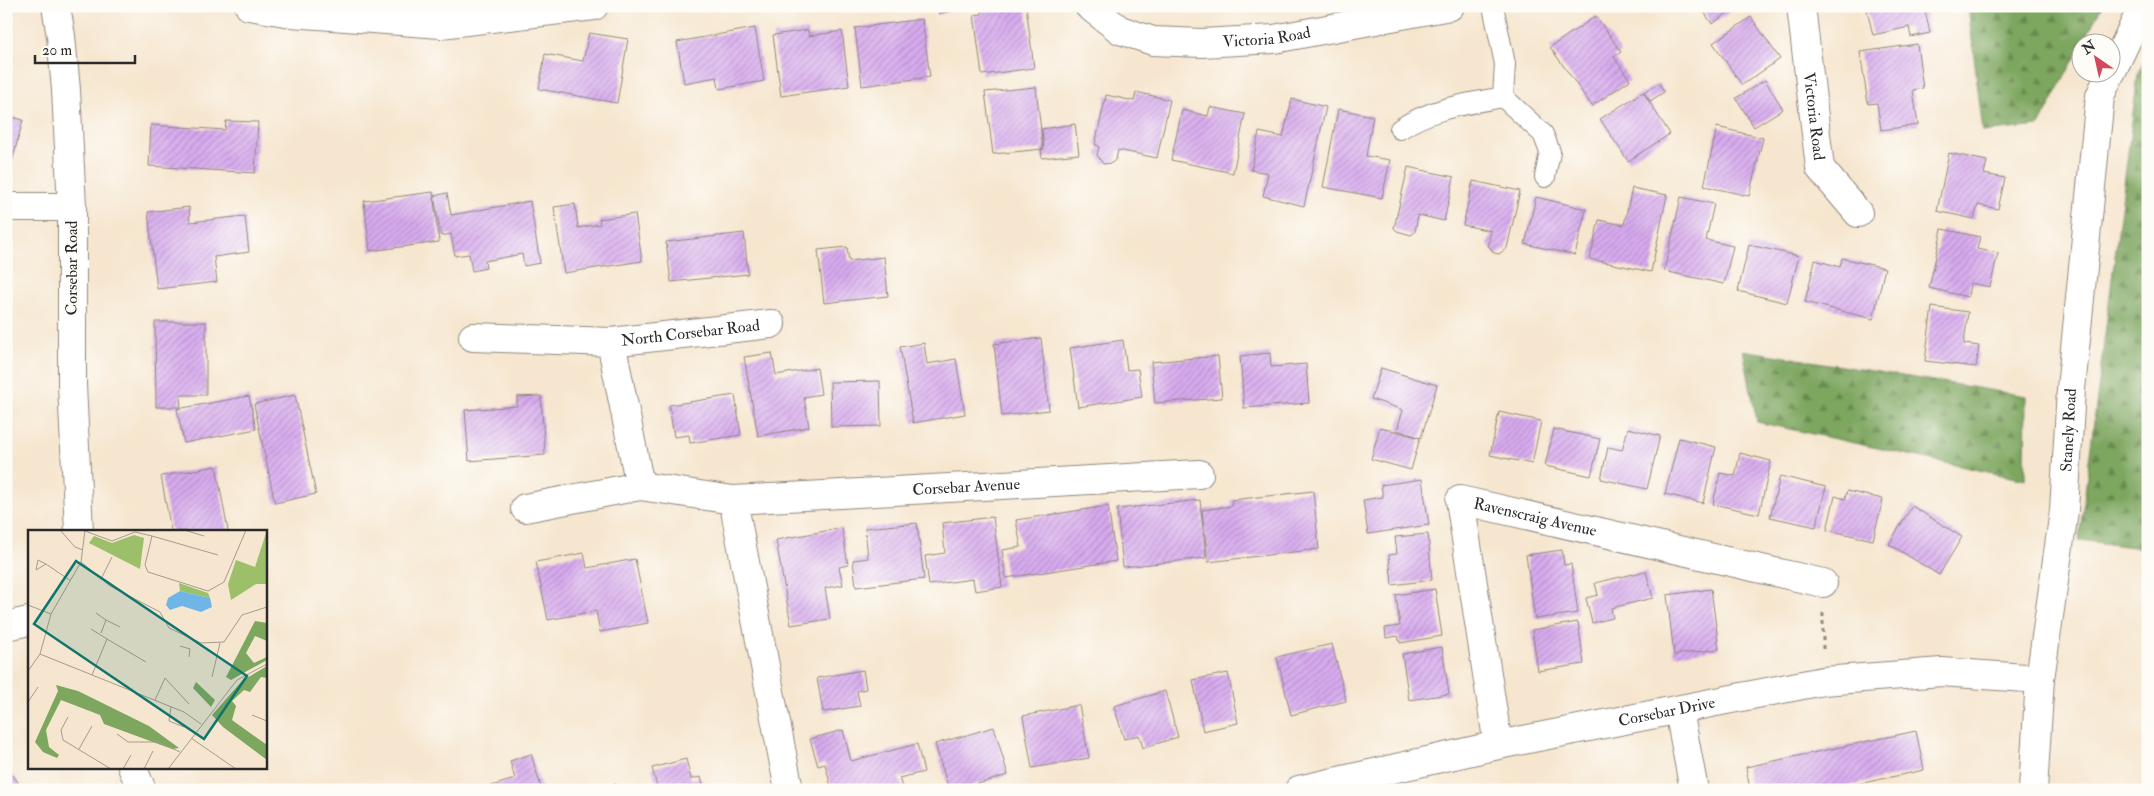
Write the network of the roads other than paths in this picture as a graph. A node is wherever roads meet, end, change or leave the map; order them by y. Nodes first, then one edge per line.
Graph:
1 (56, 6) edge
2 (249, 6) edge
3 (594, 6) edge
4 (1089, 6) edge
5 (1450, 6) edge
6 (1493, 6) edge
7 (1801, 6) edge
8 (2144, 6) edge
9 (320, 11) edge
10 (2122, 50) edge
11 (2106, 82) edge
12 (1503, 97) junction
13 (1400, 129) dead end
14 (1545, 176) dead end
15 (6, 207) edge
16 (72, 207) junction
17 (1858, 213) dead end
18 (771, 324) dead end
19 (473, 337) dead end
20 (611, 342) junction
21 (1198, 474) dead end
22 (640, 486) junction
23 (733, 500) junction
24 (525, 508) dead end
25 (79, 530) edge
26 (1823, 583) road end
27 (28, 621) edge
28 (6, 626) edge
29 (2040, 679) junction
30 (1679, 710) junction
31 (1498, 745) junction
32 (132, 768) edge
33 (142, 790) edge
34 (789, 790) edge
35 (1299, 790) edge
36 (1694, 790) edge
37 (2032, 790) edge

1 - 16 street, Corsebar Road
2 - 9 street
3 - 9 street
4 - 5 street, Victoria Road
6 - 12 lane
7 - 17 street, Victoria Road
8 - 10 street, Stanely Road
11 - 29 street, Stanely Road
12 - 13 lane
12 - 14 lane
15 - 16 street
16 - 25 street, Corsebar Road
18 - 20 street, North Corsebar Road
19 - 20 street, North Corsebar Road
20 - 22 street, North Corsebar Road
21 - 23 street, Corsebar Avenue
22 - 23 street, Corsebar Avenue
22 - 24 street, Corsebar Avenue
23 - 34 street
26 - 31 street, Ravenscraig Avenue
27 - 28 street
29 - 30 street, Corsebar Drive
29 - 37 street, Stanely Road
30 - 31 street, Corsebar Drive
30 - 36 street
31 - 35 street, Corsebar Drive
32 - 33 street

